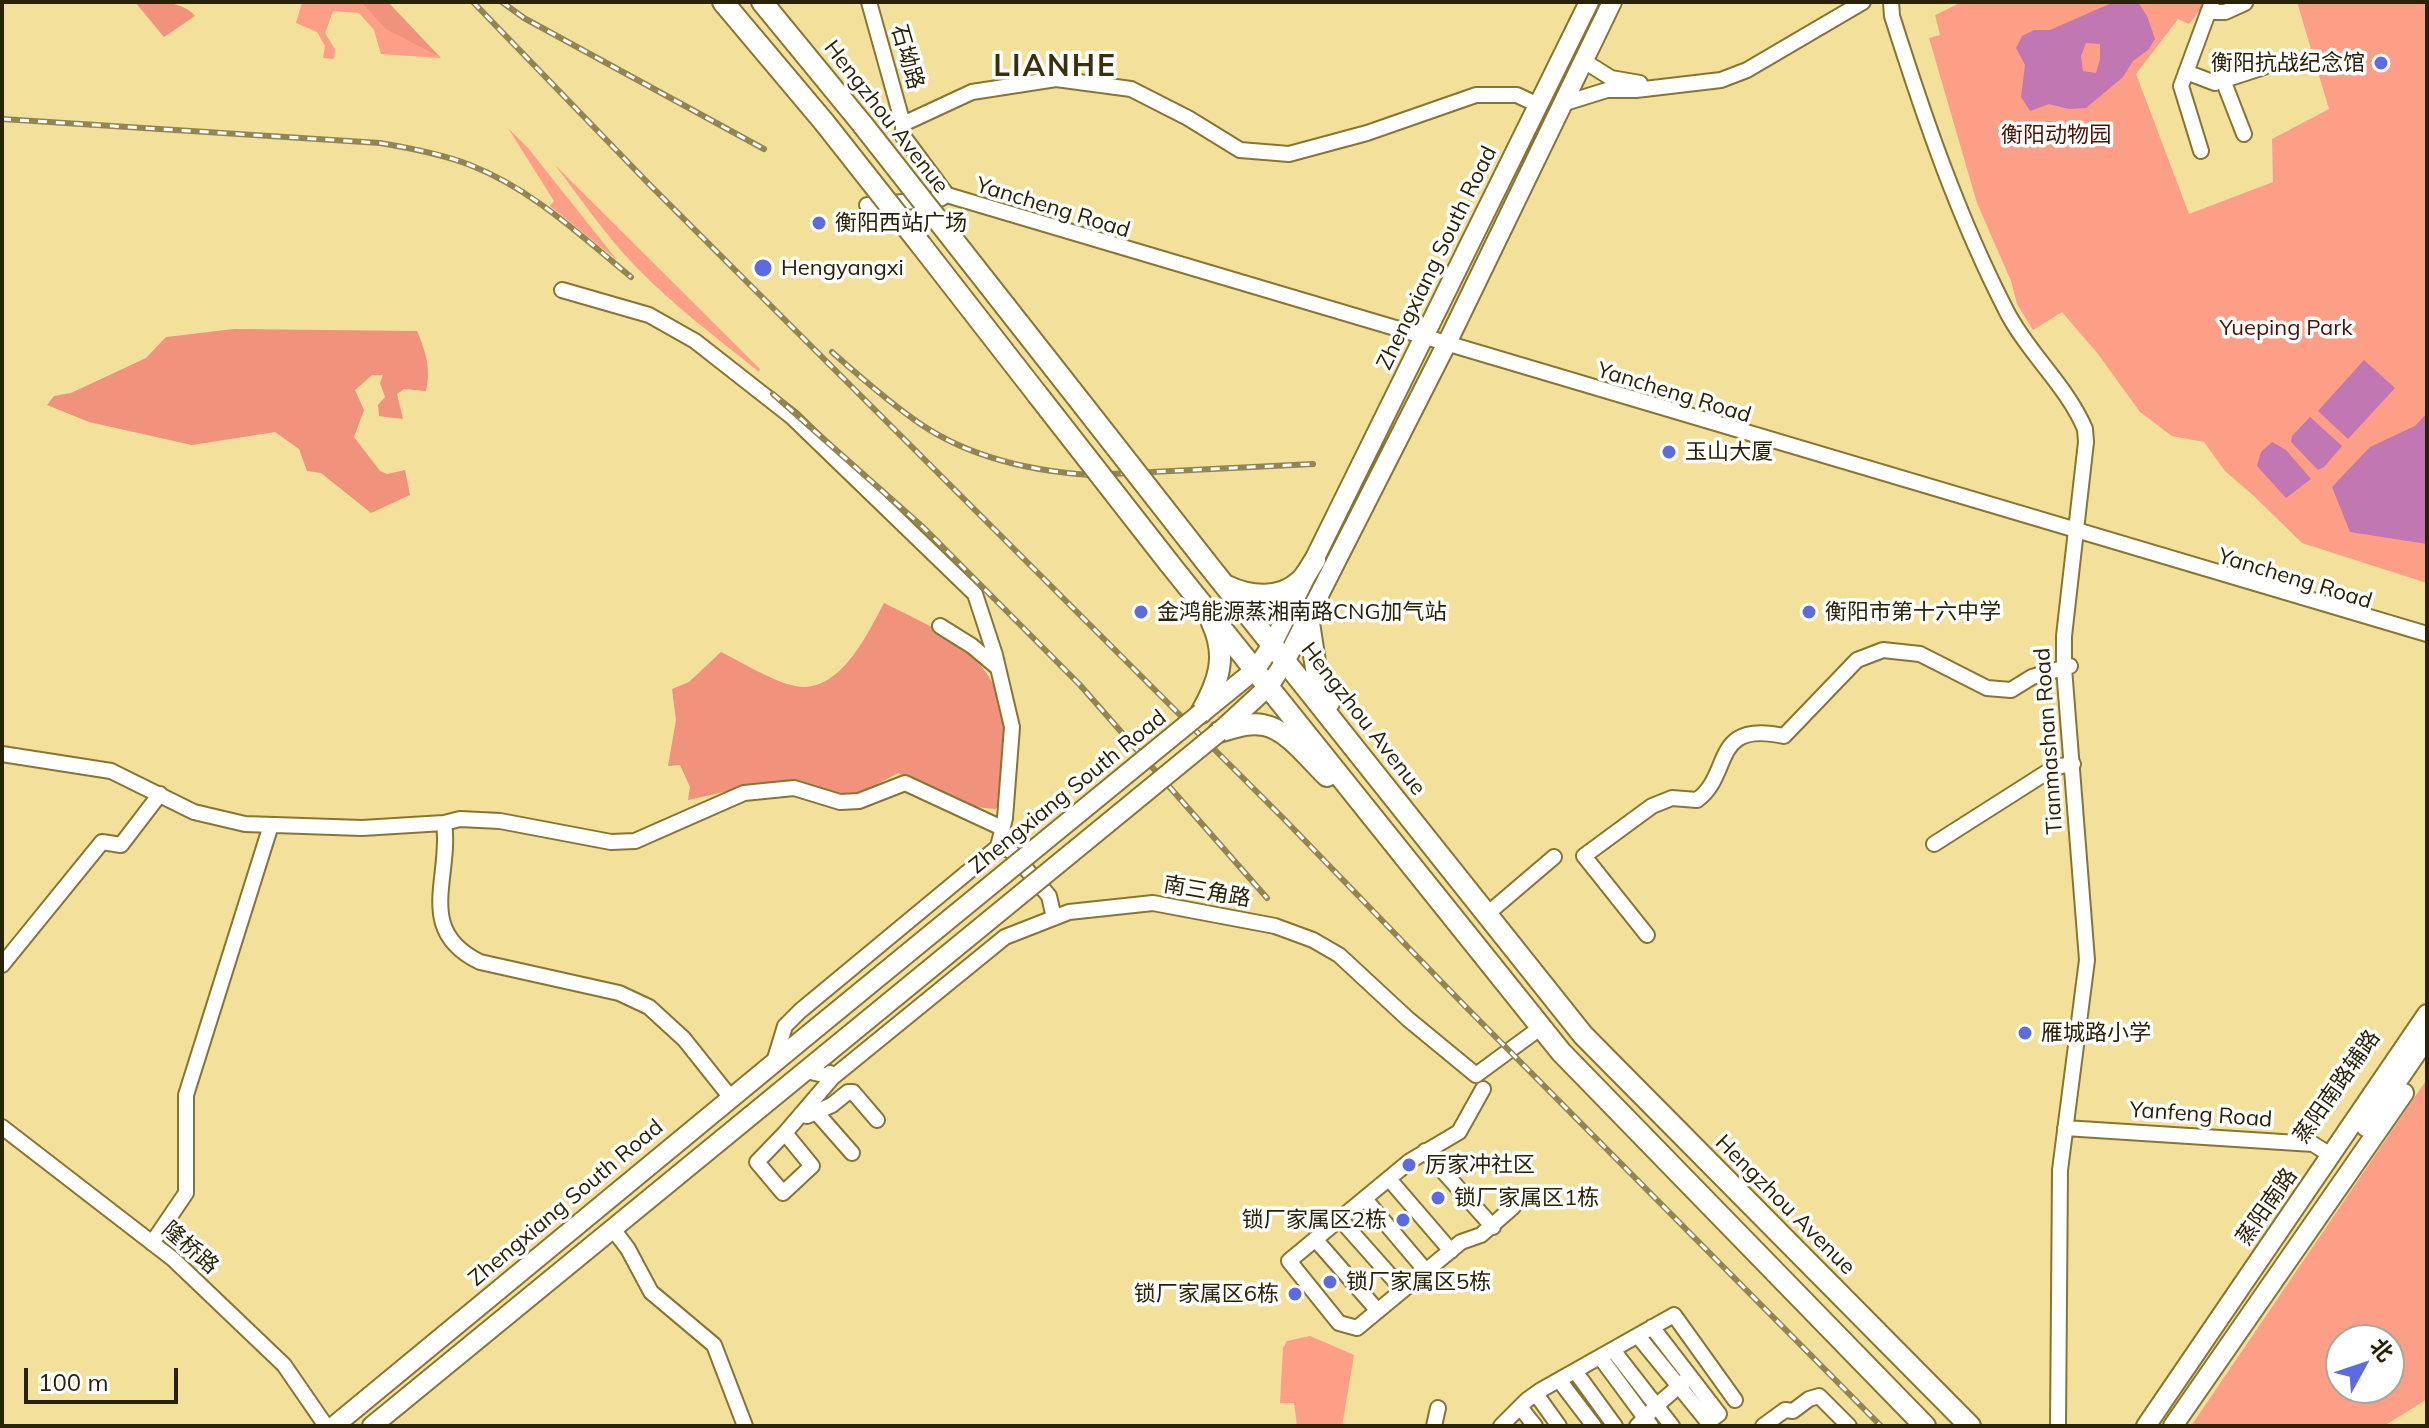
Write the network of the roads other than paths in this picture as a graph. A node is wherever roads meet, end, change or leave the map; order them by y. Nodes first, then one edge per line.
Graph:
1 (723, 2) edge
2 (762, 2) edge
3 (869, 2) edge
4 (1589, 2) edge
5 (1612, 2) edge
6 (1854, 2) edge
7 (1863, 2) edge
8 (1891, 2) edge
9 (1898, 2) edge
10 (2245, 3) edge
11 (2210, 7) edge
12 (1584, 61) junction
13 (2264, 67) dead end
14 (2186, 72) junction
15 (2223, 80) junction
16 (1562, 104) junction
17 (1538, 105) junction
18 (903, 124) junction
19 (2244, 134) dead end
20 (2201, 151) dead end
21 (946, 195) junction
22 (867, 205) dead end
23 (562, 290) dead end
24 (1424, 339) junction
25 (1446, 345) junction
26 (2079, 534) junction
27 (1315, 560) junction
28 (1225, 585) junction
29 (1204, 605) junction
30 (1308, 616) junction
31 (940, 626) dead end
32 (2427, 634) edge
33 (2427, 642) edge
34 (1273, 643) junction
35 (1286, 660) junction
36 (997, 667) junction
37 (2067, 667) junction
38 (1256, 669) junction
39 (1269, 686) junction
40 (1286, 708) junction
41 (1201, 713) junction
42 (1219, 732) junction
43 (1343, 732) junction
44 (1294, 745) junction
45 (2, 754) edge
46 (2073, 764) junction
47 (1369, 765) junction
48 (1347, 784) junction
49 (160, 794) junction
50 (444, 823) junction
51 (271, 825) junction
52 (1002, 828) junction
53 (1383, 830) junction
54 (1934, 844) dead end
55 (998, 847) junction
56 (1554, 857) dead end
57 (1486, 915) junction
58 (1054, 918) junction
59 (1647, 935) dead end
60 (2, 965) edge
61 (2427, 999) edge
62 (2427, 1014) edge
63 (785, 1026) junction
64 (1540, 1028) junction
65 (809, 1034) junction
66 (826, 1054) junction
67 (2425, 1054) edge
68 (774, 1062) junction
69 (806, 1071) junction
70 (833, 1077) junction
71 (1483, 1089) dead end
72 (731, 1098) junction
73 (808, 1113) junction
74 (877, 1120) dead end
75 (2, 1127) edge
76 (2067, 1128) junction
77 (785, 1133) dead end
78 (1425, 1151) junction
79 (852, 1153) dead end
80 (2327, 1153) junction
81 (1389, 1179) junction
82 (1365, 1199) junction
83 (1513, 1207) dead end
84 (1340, 1219) junction
85 (1493, 1227) junction
86 (613, 1229) junction
87 (1315, 1239) junction
88 (152, 1243) junction
89 (1451, 1251) junction
90 (1426, 1271) junction
91 (1403, 1290) junction
92 (1378, 1311) junction
93 (1857, 1312) junction
94 (1652, 1327) junction
95 (1834, 1334) junction
96 (1638, 1336) junction
97 (1606, 1353) junction
98 (1575, 1371) junction
99 (1559, 1380) junction
100 (1685, 1382) junction
101 (1536, 1394) junction
102 (1735, 1400) dead end
103 (1656, 1406) junction
104 (1520, 1407) junction
105 (1438, 1408) dead end
106 (1645, 1424) edge
107 (326, 1426) edge
108 (334, 1426) edge
109 (372, 1426) edge
110 (745, 1426) edge
111 (1434, 1426) edge
112 (1501, 1426) edge
113 (1535, 1426) edge
114 (1559, 1426) edge
115 (1594, 1426) edge
116 (1615, 1426) edge
117 (1672, 1426) edge
118 (1763, 1426) edge
119 (1849, 1426) edge
120 (1925, 1426) edge
121 (1970, 1426) edge
122 (2058, 1426) edge
123 (2065, 1426) edge
124 (2146, 1426) edge
125 (2160, 1426) edge
126 (2173, 1426) edge

1 - 29 highway, bridge
2 - 28 highway, Hengzhou Avenue, bridge
3 - 18 street, 石坳路
4 - 17 main road, Zhengxiang South Road
5 - 12 main road, Zhengxiang South Road
6 - 12 street
7 - 16 street
8 - 26 street, Tianmashan Road
9 - 26 street, Tianmashan Road
10 - 11 street
11 - 14 street
12 - 16 main road, Zhengxiang South Road
13 - 15 street
14 - 15 street
14 - 20 street
15 - 19 street
16 - 25 main road, Zhengxiang South Road
17 - 18 street
17 - 24 main road, Zhengxiang South Road
18 - 21 street, Yancheng Road
21 - 22 street
21 - 24 street, Yancheng Road
23 - 36 street
24 - 25 street, Yancheng Road
24 - 27 main road, Zhengxiang South Road
25 - 26 street, Yancheng Road
25 - 30 main road, Zhengxiang South Road
26 - 32 street, Yancheng Road
26 - 33 street, Yancheng Road
26 - 37 street, Tianmashan Road
27 - 28 highway
27 - 34 main road, Zhengxiang South Road
28 - 34 highway, Hengzhou Avenue
29 - 38 highway
29 - 41 highway
30 - 35 main road, Zhengxiang South Road
30 - 43 highway
31 - 36 street
34 - 35 highway, Hengzhou Avenue
34 - 38 main road, Zhengxiang South Road
35 - 39 main road, Zhengxiang South Road
35 - 43 highway, Hengzhou Avenue
36 - 52 street
37 - 46 street, Tianmashan Road
37 - 59 street
37 - 76 street, Tianmashan Road
38 - 39 highway
38 - 41 main road, Zhengxiang South Road
39 - 40 highway
39 - 42 main road, Zhengxiang South Road
40 - 44 highway
40 - 48 highway
41 - 65 main road, Zhengxiang South Road, bridge
42 - 44 highway
42 - 66 main road, Zhengxiang South Road, bridge
43 - 47 highway, Hengzhou Avenue
44 - 53 highway
45 - 49 street
46 - 54 street
46 - 76 street, Tianmashan Road
47 - 48 highway
47 - 57 highway, Hengzhou Avenue
48 - 53 highway
49 - 51 street
49 - 60 street
50 - 51 street
50 - 52 street
50 - 72 street
51 - 88 street
52 - 55 street
53 - 64 highway
55 - 58 street
55 - 63 street
56 - 57 street
57 - 93 highway, Hengzhou Avenue
58 - 64 street, 南三角路
58 - 70 street, 南三角路
61 - 80 main road, 蒸阳南路辅路
62 - 80 main road, 蒸阳南路
63 - 65 street
63 - 68 street
64 - 95 highway
65 - 68 main road, Zhengxiang South Road
66 - 69 main road, Zhengxiang South Road
66 - 70 street
67 - 125 main road
67 - 126 main road
68 - 72 main road, Zhengxiang South Road
69 - 70 street
69 - 86 main road, Zhengxiang South Road
70 - 73 street, 南三角路
71 - 78 street
72 - 108 main road, Zhengxiang South Road
73 - 74 street
73 - 77 street, 南三角路
73 - 79 street
75 - 88 street, 隆桥路
76 - 80 street, Yanfeng Road
76 - 122 street, Tianmashan Road
76 - 123 street, Tianmashan Road
78 - 81 street
78 - 85 street
80 - 124 main road, 蒸阳南路
81 - 82 street
81 - 89 street
82 - 84 street
82 - 90 street
83 - 85 street
84 - 87 street
84 - 91 street
85 - 89 street
86 - 109 main road, Zhengxiang South Road
86 - 110 street
87 - 92 street
87 - 92 street
88 - 107 street, 隆桥路
89 - 90 street
90 - 91 street
91 - 92 street
93 - 95 highway
93 - 121 highway, Hengzhou Avenue
94 - 96 street
94 - 100 street
94 - 102 street
95 - 120 highway
96 - 97 street
96 - 100 street
97 - 98 street
97 - 103 street
97 - 106 street
98 - 99 street
98 - 116 street
99 - 101 street
99 - 115 street
100 - 103 street
101 - 104 street
101 - 114 street
103 - 106 street
103 - 117 street
104 - 112 street
104 - 113 street
105 - 111 street
118 - 119 street

